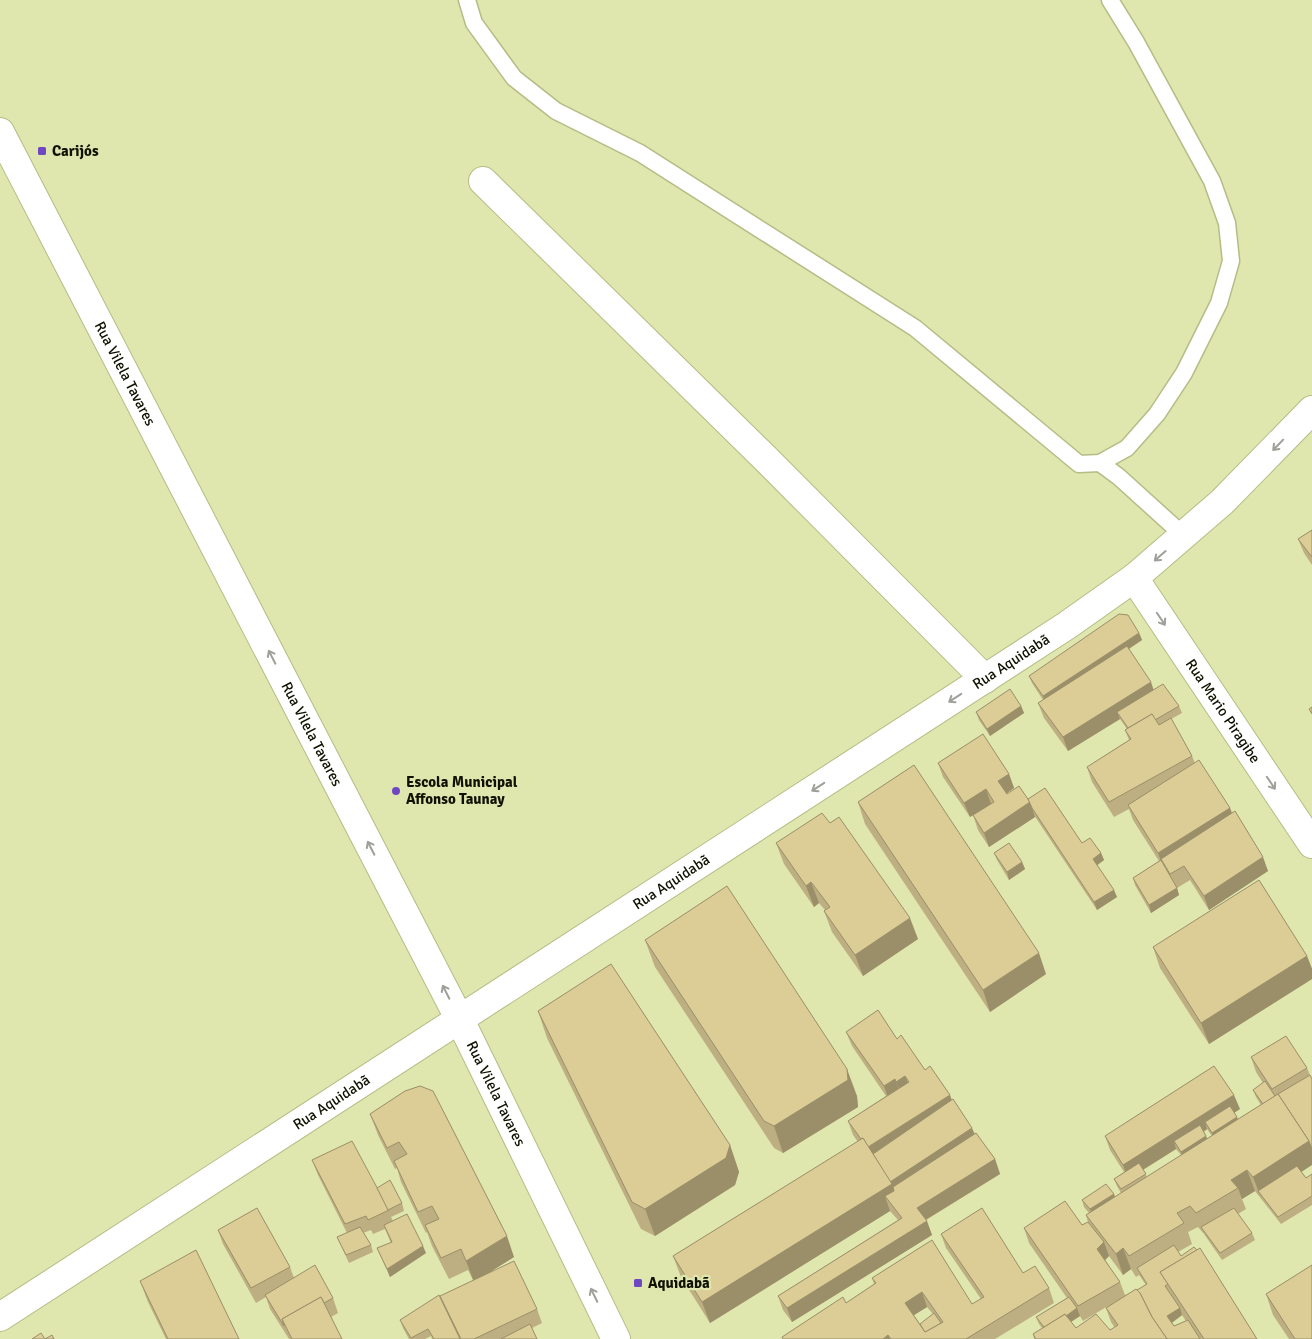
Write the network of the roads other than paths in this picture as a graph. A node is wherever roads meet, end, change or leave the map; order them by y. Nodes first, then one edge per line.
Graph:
1 (467, 0) edge
2 (1110, 0) edge
3 (0, 132) edge
4 (483, 181) dead end
5 (1312, 410) edge
6 (1100, 463) junction
7 (1183, 535) junction
8 (1134, 578) junction
9 (984, 679) junction
10 (1312, 844) edge
11 (460, 1020) junction
12 (0, 1317) edge
13 (616, 1339) edge

1 - 6 lane
2 - 6 lane
11 -> 3 street, Rua Vilela Tavares
4 - 9 street
5 -> 7 street, Rua Aquidabã
6 - 7 lane
7 -> 8 street, Rua Aquidabã
8 - 9 street, Rua Aquidabã
8 -> 10 street, Rua Mario Piragibe
9 -> 11 street, Rua Aquidabã
11 - 12 street, Rua Aquidabã
13 -> 11 street, Rua Vilela Tavares

